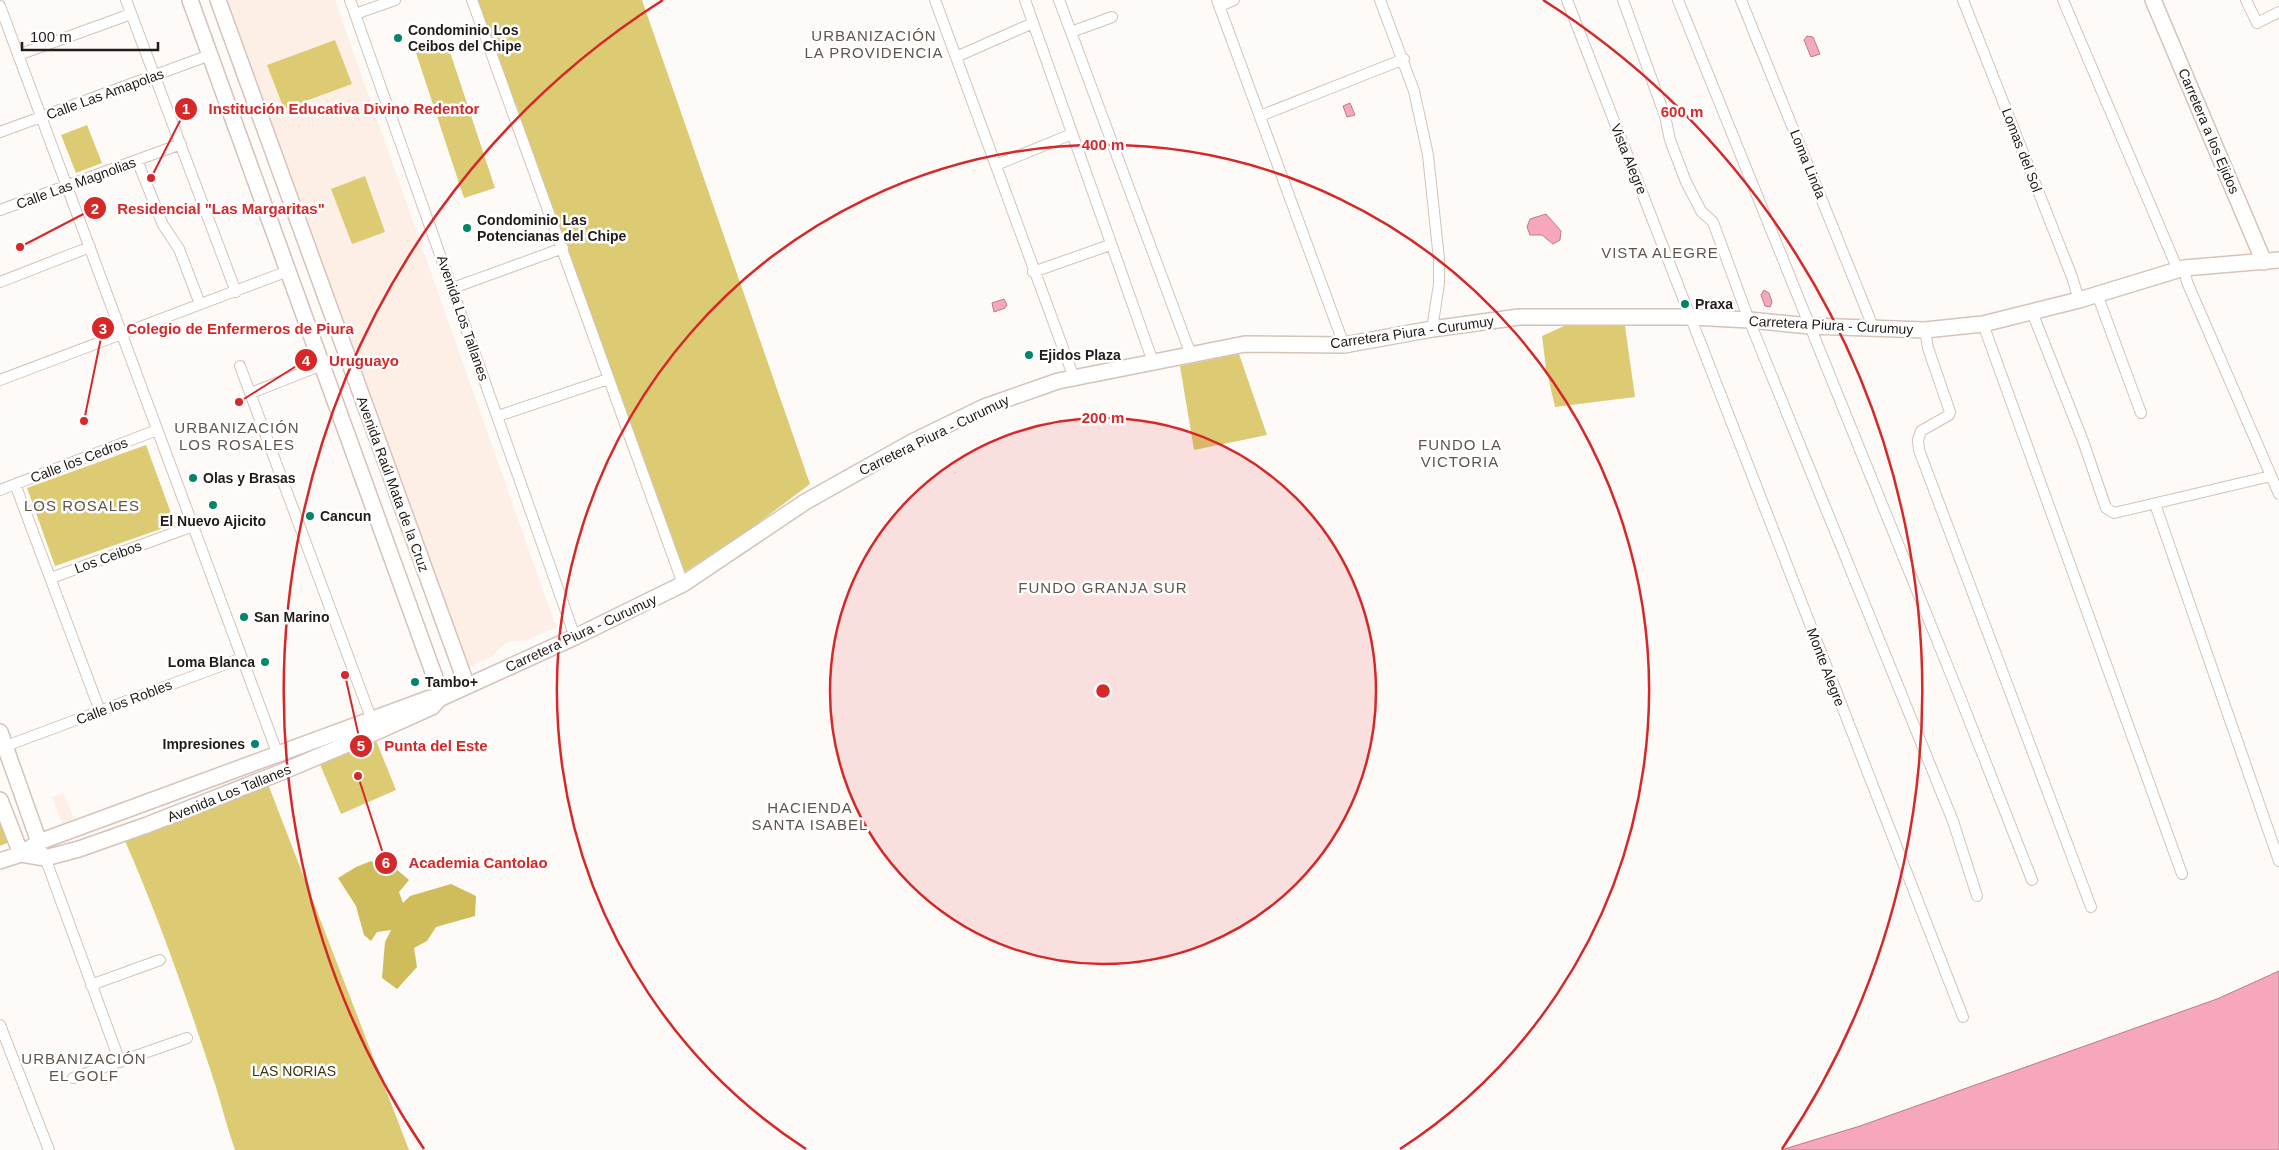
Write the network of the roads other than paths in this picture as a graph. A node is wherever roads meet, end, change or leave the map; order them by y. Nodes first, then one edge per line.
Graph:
1 (126, 0) edge
2 (190, 0) edge
3 (218, 0) edge
4 (350, 0) edge
5 (395, 0) edge
6 (472, 0) edge
7 (935, 0) edge
8 (1025, 0) edge
9 (1059, 0) edge
10 (1234, 0) edge
11 (1380, 0) edge
12 (1567, 0) edge
13 (1622, 0) edge
14 (1678, 0) edge
15 (1741, 0) edge
16 (1964, 0) edge
17 (2063, 0) edge
18 (2153, 0) edge
19 (2246, 0) edge
20 (1218, 3) edge
21 (0, 6) edge
22 (2279, 12) edge
23 (131, 14) junction
24 (355, 14) junction
25 (1112, 17) dead end
26 (1033, 23) junction
27 (1071, 32) junction
28 (210, 55) junction
29 (18, 56) junction
30 (956, 57) junction
31 (1404, 60) junction
32 (154, 75) junction
33 (1260, 116) junction
34 (41, 117) junction
35 (0, 132) edge
36 (1072, 134) junction
37 (180, 144) junction
38 (137, 160) junction
39 (996, 165) junction
40 (67, 186) junction
41 (0, 210) edge
42 (1110, 245) junction
43 (90, 248) junction
44 (563, 248) junction
45 (2272, 261) edge
46 (2181, 269) junction
47 (288, 271) junction
48 (1033, 272) junction
49 (0, 282) edge
50 (453, 288) junction
51 (236, 292) junction
52 (2097, 294) junction
53 (2079, 300) junction
54 (200, 304) junction
55 (2032, 312) junction
56 (1692, 317) junction
57 (1749, 320) junction
58 (1983, 324) junction
59 (1810, 326) junction
60 (1432, 329) junction
61 (1874, 329) junction
62 (1925, 330) junction
63 (122, 333) junction
64 (1344, 345) junction
65 (1190, 355) junction
66 (1153, 362) junction
67 (322, 365) junction
68 (240, 366) dead end
69 (1074, 378) junction
70 (608, 379) junction
71 (0, 380) edge
72 (250, 393) junction
73 (2141, 413) dead end
74 (498, 416) junction
75 (157, 430) junction
76 (374, 431) junction
77 (349, 439) junction
78 (2271, 476) junction
79 (14, 484) junction
80 (0, 490) edge
81 (2279, 494) edge
82 (2155, 504) junction
83 (193, 526) junction
84 (51, 578) junction
85 (683, 584) junction
86 (576, 637) junction
87 (242, 658) junction
88 (467, 686) junction
89 (435, 700) junction
90 (100, 711) junction
91 (374, 725) junction
92 (0, 732) edge
93 (6, 746) junction
94 (278, 755) junction
95 (0, 800) edge
96 (40, 842) junction
97 (21, 854) junction
98 (45, 858) junction
99 (0, 861) edge
100 (2279, 861) edge
101 (2182, 874) dead end
102 (2032, 880) dead end
103 (1977, 896) dead end
104 (2092, 907) dead end
105 (160, 960) dead end
106 (92, 985) junction
107 (1963, 1016) dead end
108 (0, 1024) edge
109 (187, 1038) dead end
110 (120, 1062) junction
111 (73, 1078) dead end
112 (49, 1150) edge

1 - 23 street
2 - 28 main road, Avenida Raúl Mata de la Cruz
3 - 76 main road, Avenida Raúl Mata de la Cruz
4 - 24 street, Avenida Los Tallanes
5 - 24 street
6 - 44 street
7 - 30 street
8 - 26 street
9 - 27 street
10 - 20 street
11 - 31 street
12 - 56 street, Vista Alegre
13 - 57 street
14 - 59 street
15 - 61 street, Loma Linda
16 - 53 street, Lomas del Sol
17 - 46 street
18 - 45 main road, Carretera a los Ejidos
19 - 22 street
20 - 33 street
21 - 29 street
23 - 29 street
23 - 32 street
24 - 50 street, Avenida Los Tallanes
25 - 27 street
26 - 30 street
26 - 36 street
27 - 65 street
28 - 32 street, Calle Las Amapolas
28 - 47 main road, Avenida Raúl Mata de la Cruz
29 - 34 street
30 - 39 street
31 - 33 street
31 - 60 street
32 - 34 street, Calle Las Amapolas
32 - 37 street
33 - 64 street
34 - 35 street, Calle Las Amapolas
34 - 40 street
36 - 39 street
36 - 42 street
37 - 38 street, Calle Las Magnolias
37 - 51 street
38 - 40 street, Calle Las Magnolias
38 - 54 street
39 - 48 street
40 - 41 street, Calle Las Magnolias
40 - 43 street
42 - 48 street
42 - 66 street
43 - 49 street
43 - 63 street
44 - 50 street
44 - 70 street
45 - 46 main road, Carretera Piura - Curumuy
46 - 52 main road, Carretera Piura - Curumuy
46 - 78 street
47 - 51 street
47 - 67 main road, Avenida Raúl Mata de la Cruz
48 - 69 street
50 - 74 street, Avenida Los Tallanes
51 - 54 street
52 - 53 main road, Carretera Piura - Curumuy
52 - 73 street
53 - 55 main road, Carretera Piura - Curumuy
54 - 63 street
55 - 58 main road, Carretera Piura - Curumuy
55 - 82 street
56 - 57 main road, Carretera Piura - Curumuy
56 - 60 main road, Carretera Piura - Curumuy
56 - 107 street, Monte Alegre
57 - 59 main road, Carretera Piura - Curumuy
57 - 103 street
58 - 62 main road, Carretera Piura - Curumuy
58 - 101 street
59 - 61 main road, Carretera Piura - Curumuy
59 - 102 street
60 - 64 main road, Carretera Piura - Curumuy
61 - 62 main road, Carretera Piura - Curumuy
62 - 104 street
63 - 71 street
63 - 75 street
64 - 65 main road, Carretera Piura - Curumuy
65 - 66 main road, Carretera Piura - Curumuy
66 - 69 main road, Carretera Piura - Curumuy
67 - 72 street
67 - 77 main road, Avenida Raúl Mata de la Cruz
68 - 72 street
69 - 85 main road, Carretera Piura - Curumuy
70 - 74 street
70 - 85 street
72 - 91 street
74 - 86 street, Avenida Los Tallanes
75 - 79 street, Calle los Cedros
75 - 83 street
76 - 77 main road
76 - 88 main road, Avenida Raúl Mata de la Cruz
77 - 89 main road, Avenida Raúl Mata de la Cruz
78 - 81 street
78 - 82 street
79 - 80 street, Calle los Cedros
79 - 84 street
82 - 100 street
83 - 84 street, Los Ceibos
83 - 87 street
84 - 90 street
85 - 86 main road, Carretera Piura - Curumuy
86 - 88 main road, Carretera Piura - Curumuy
87 - 90 street, Calle los Robles
87 - 94 street
88 - 89 main road, Carretera Piura - Curumuy
89 - 91 main road, Avenida Los Tallanes
90 - 93 street, Calle los Robles
91 - 94 main road, Avenida Los Tallanes
91 - 98 main road, Avenida Los Tallanes
92 - 93 main road
93 - 96 main road
94 - 96 main road, Avenida Los Tallanes
95 - 97 main road
96 - 97 main road, Avenida Los Tallanes
96 - 98 street
97 - 98 main road, Avenida Los Tallanes
97 - 99 main road, Avenida Los Tallanes
98 - 106 street
105 - 106 street
106 - 110 street
108 - 112 street
109 - 110 street
110 - 111 street

